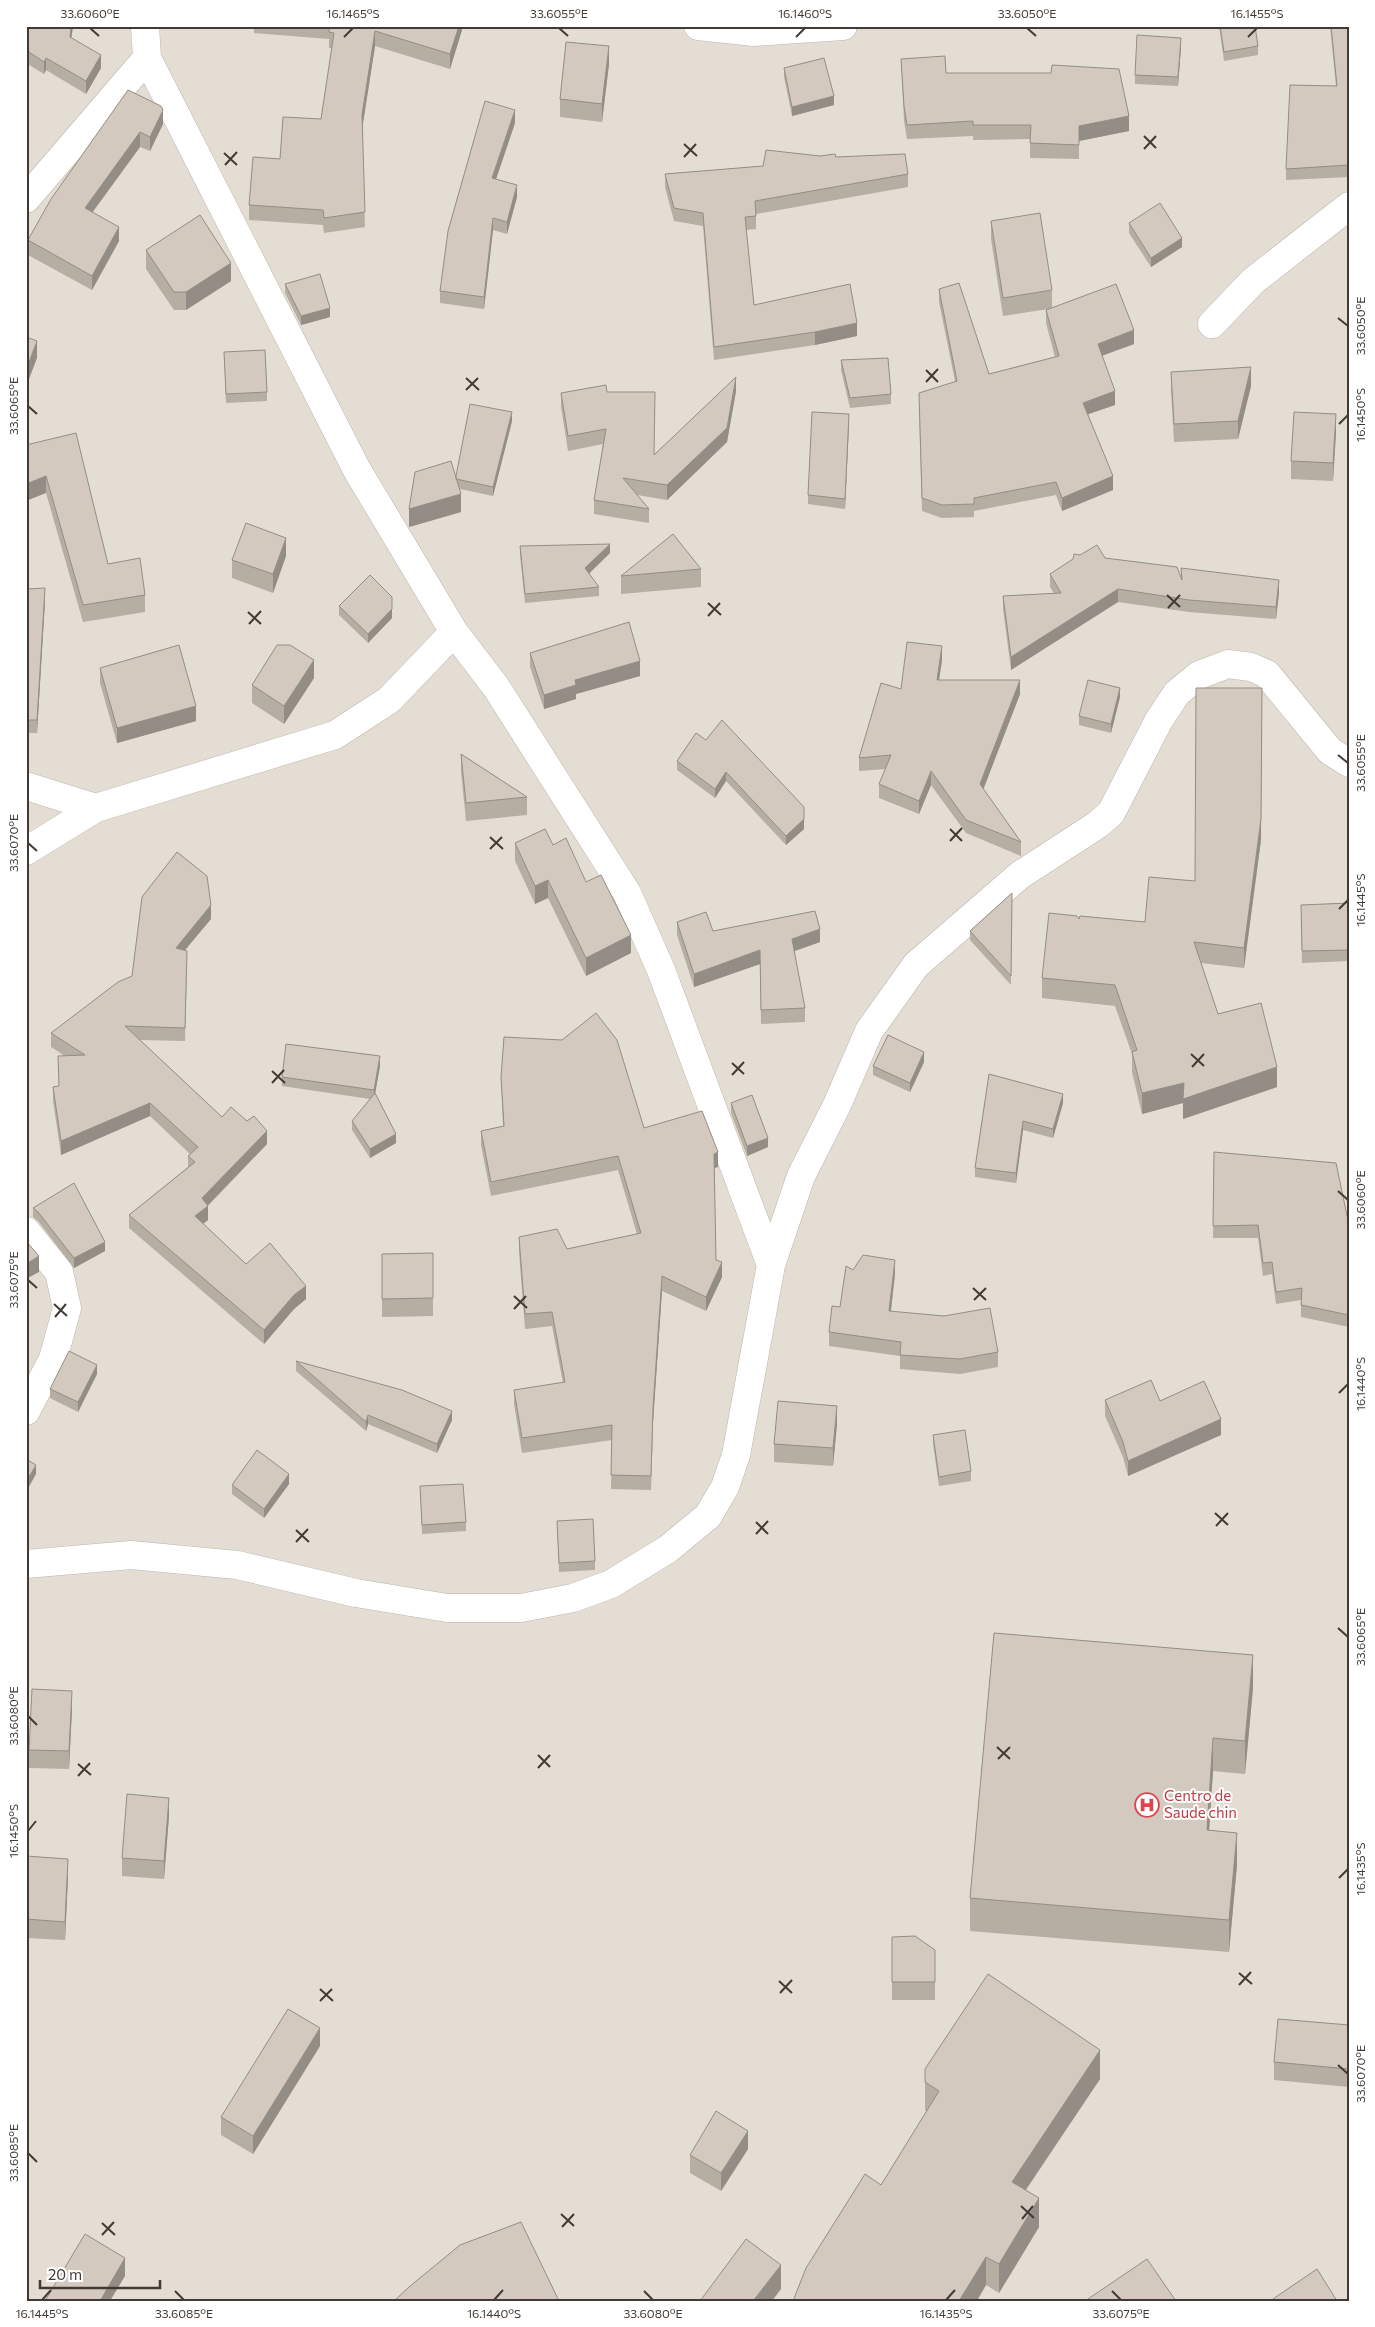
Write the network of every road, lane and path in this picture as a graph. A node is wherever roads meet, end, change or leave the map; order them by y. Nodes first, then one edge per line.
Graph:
1 (145, 26) edge
2 (698, 26) edge
3 (844, 26) edge
4 (147, 58) junction
5 (26, 199) edge
6 (1349, 206) edge
7 (1212, 324) dead end
8 (454, 632) junction
9 (1349, 763) edge
10 (26, 786) edge
11 (96, 808) junction
12 (26, 850) edge
13 (26, 1231) edge
14 (771, 1265) junction
15 (26, 1412) edge
16 (26, 1564) edge

1 - 4 street
2 - 3 street
4 - 5 street
4 - 8 street
6 - 7 street
8 - 11 street
8 - 14 street
9 - 14 street
10 - 11 street
11 - 12 street
13 - 15 street
14 - 16 street

